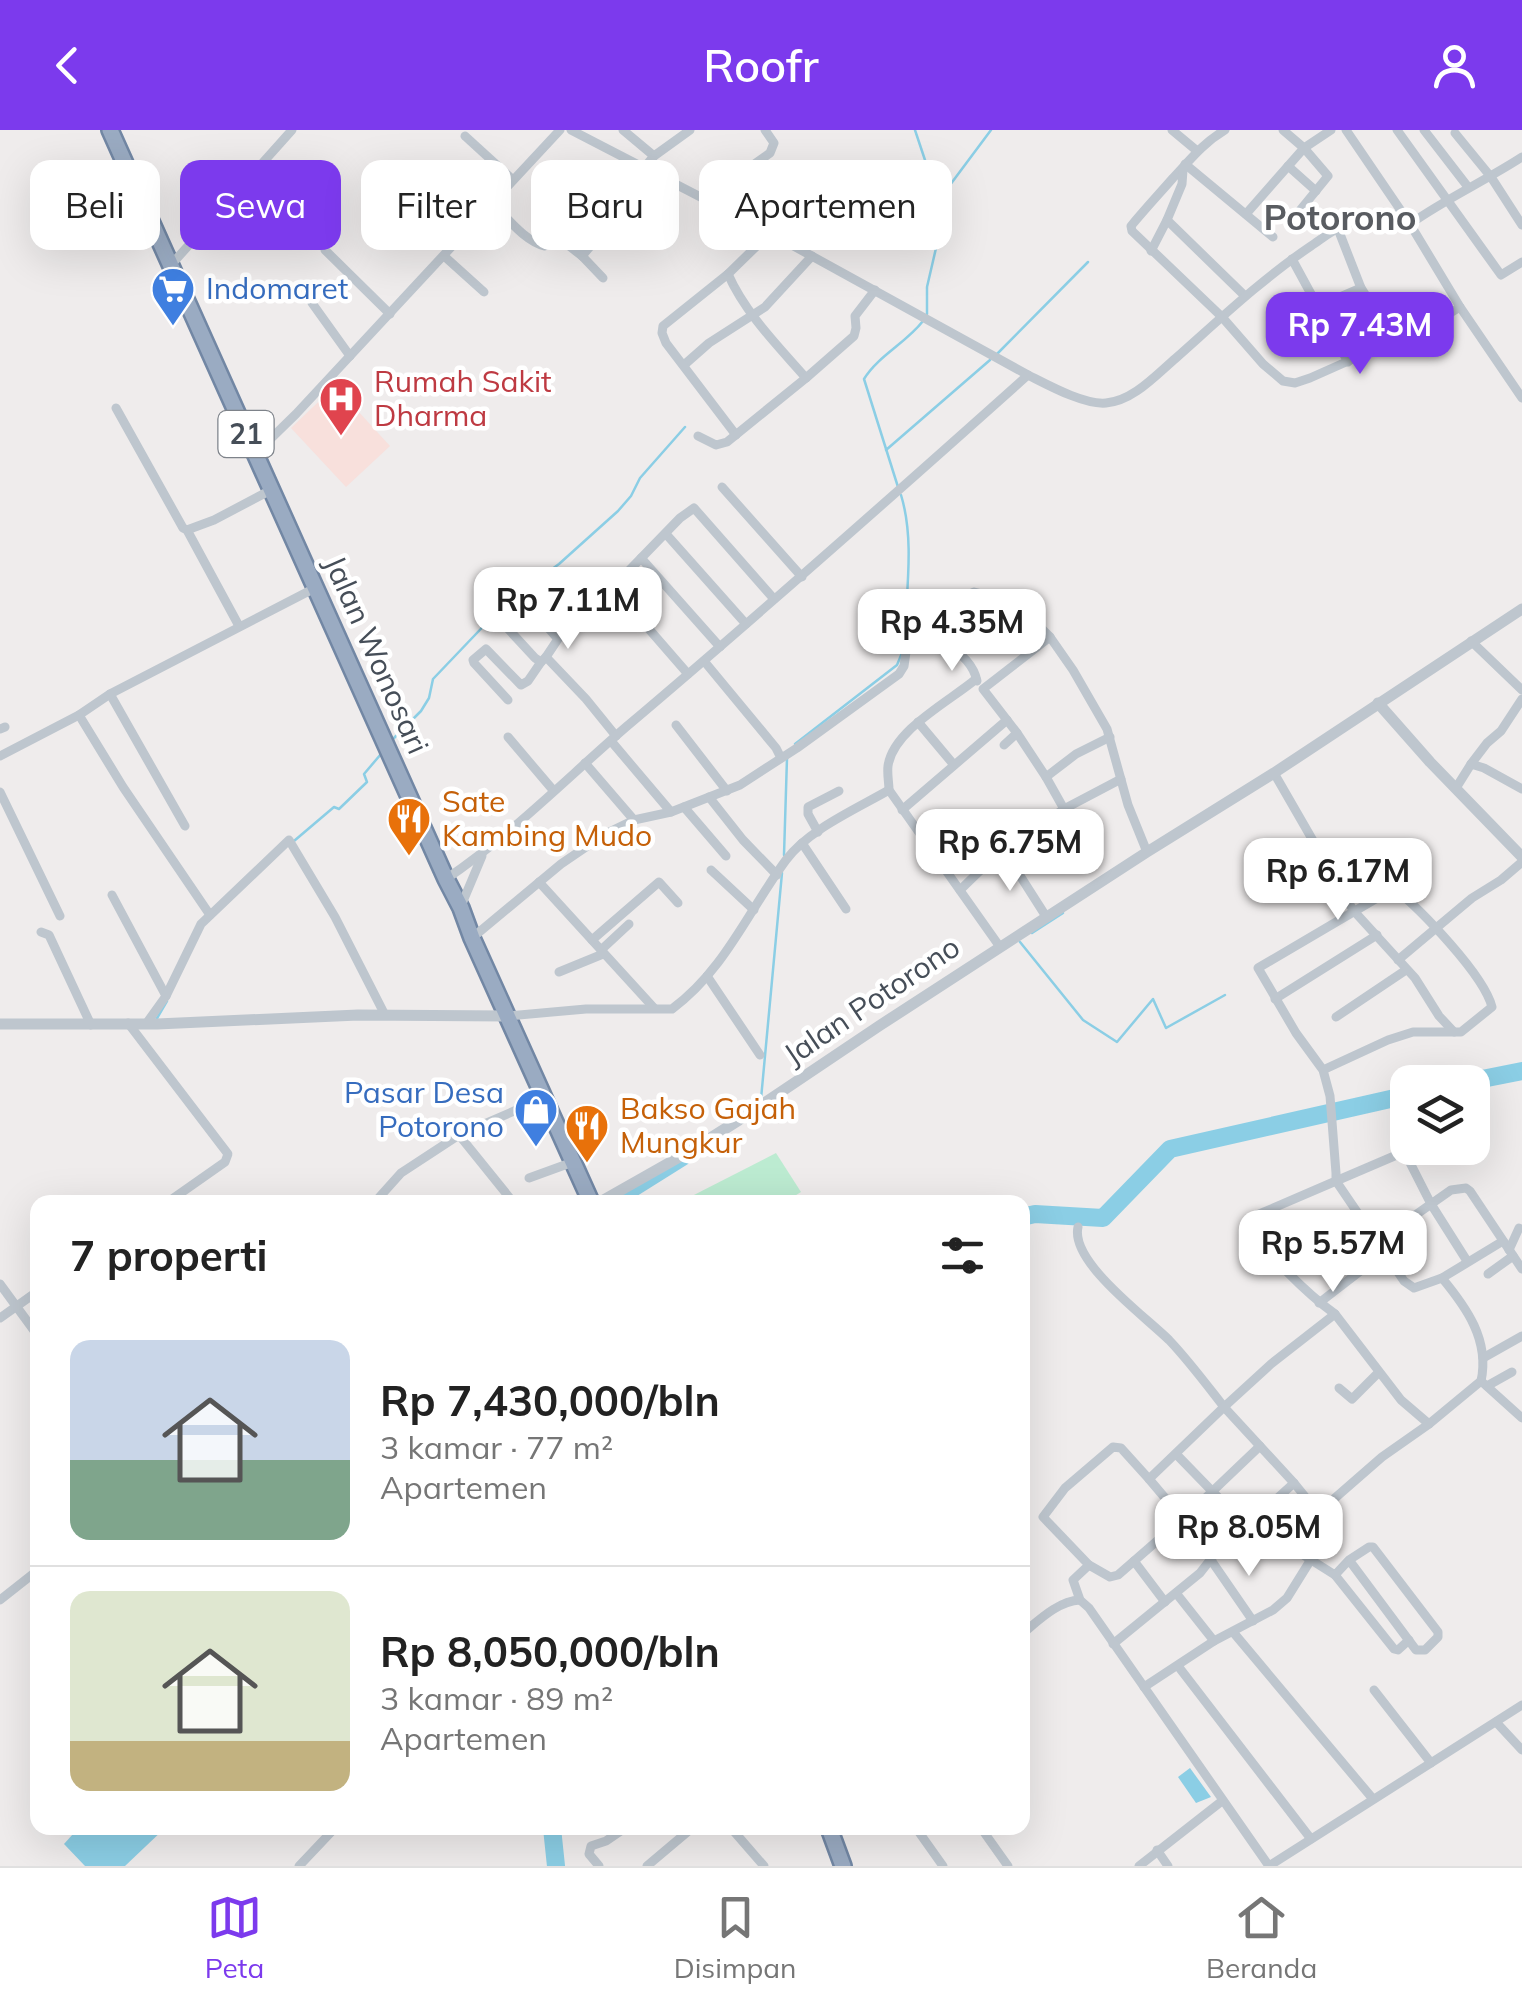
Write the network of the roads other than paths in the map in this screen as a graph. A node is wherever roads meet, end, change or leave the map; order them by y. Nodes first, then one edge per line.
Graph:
1 (110, 130) edge
2 (292, 130) edge
3 (560, 130) edge
4 (570, 130) edge
5 (622, 130) edge
6 (690, 130) edge
7 (765, 130) edge
8 (1172, 130) edge
9 (1225, 130) edge
10 (1283, 130) edge
11 (1330, 130) edge
12 (1346, 130) edge
13 (1397, 130) edge
14 (1424, 130) edge
15 (1455, 133) dead end
16 (465, 136) dead end
17 (1304, 148) junction
18 (1196, 150) junction
19 (654, 156) junction
20 (1522, 157) edge
21 (629, 160) edge
22 (653, 160) edge
23 (759, 160) edge
24 (1184, 165) junction
25 (1288, 166) junction
26 (1491, 177) junction
27 (512, 179) joint
28 (1468, 187) junction
29 (1316, 191) junction
30 (1446, 199) junction
31 (1246, 214) junction
32 (1298, 214) dead end
33 (1403, 214) junction
34 (1167, 220) junction
35 (511, 222) edge
36 (1410, 224) junction
37 (1522, 225) edge
38 (1338, 229) junction
39 (1273, 237) dead end
40 (326, 250) dead end
41 (449, 250) edge
42 (587, 250) edge
43 (753, 250) edge
44 (801, 250) edge
45 (1151, 251) junction
46 (444, 256) junction
47 (582, 256) junction
48 (812, 256) junction
49 (1292, 259) junction
50 (1522, 262) edge
51 (171, 266) junction
52 (728, 274) junction
53 (603, 278) dead end
54 (1361, 288) junction
55 (875, 290) junction
56 (484, 292) dead end
57 (1244, 296) junction
58 (312, 304) dead end
59 (1317, 307) junction
60 (1460, 307) junction
61 (390, 314) junction
62 (752, 314) junction
63 (1222, 318) junction
64 (1394, 340) junction
65 (350, 356) junction
66 (1348, 362) junction
67 (684, 365) junction
68 (1028, 375) junction
69 (806, 378) junction
70 (1522, 398) edge
71 (116, 408) dead end
72 (736, 435) junction
73 (698, 436) dead end
74 (255, 454) junction
75 (722, 487) dead end
76 (271, 490) junction
77 (188, 530) junction
78 (666, 534) junction
79 (641, 558) junction
80 (802, 577) junction
81 (535, 584) dead end
82 (315, 588) junction
83 (521, 597) junction
84 (774, 600) junction
85 (1000, 601) junction
86 (1522, 608) edge
87 (746, 624) junction
88 (975, 624) dead end
89 (240, 626) junction
90 (1050, 636) junction
91 (941, 638) dead end
92 (1470, 641) junction
93 (720, 647) junction
94 (544, 659) junction
95 (704, 661) junction
96 (688, 674) junction
97 (976, 680) junction
98 (984, 689) junction
99 (1522, 690) edge
100 (110, 694) junction
101 (508, 700) dead end
102 (1522, 700) edge
103 (1378, 703) junction
104 (78, 715) junction
105 (1007, 720) junction
106 (918, 722) junction
107 (676, 725) dead end
108 (1017, 733) junction
109 (508, 737) dead end
110 (1110, 737) junction
111 (613, 738) junction
112 (1004, 745) dead end
113 (0, 756) edge
114 (782, 758) junction
115 (584, 763) junction
116 (1471, 764) junction
117 (954, 765) junction
118 (1274, 773) junction
119 (1046, 777) junction
120 (1121, 779) junction
121 (1456, 788) junction
122 (1522, 788) edge
123 (553, 790) junction
124 (889, 790) junction
125 (727, 791) junction
126 (840, 791) dead end
127 (0, 792) edge
128 (709, 797) junction
129 (684, 807) junction
130 (902, 810) junction
131 (1064, 810) junction
132 (670, 812) junction
133 (634, 820) junction
134 (185, 826) dead end
135 (818, 832) junction
136 (802, 843) junction
137 (1006, 852) junction
138 (1147, 852) junction
139 (483, 854) junction
140 (726, 856) dead end
141 (1522, 860) edge
142 (711, 870) dead end
143 (778, 872) junction
144 (446, 879) junction
145 (539, 882) junction
146 (960, 890) junction
147 (112, 895) dead end
148 (678, 903) dead end
149 (461, 908) junction
150 (846, 909) dead end
151 (754, 910) junction
152 (1353, 910) junction
153 (210, 915) junction
154 (60, 916) dead end
155 (1047, 918) junction
156 (629, 924) dead end
157 (1435, 928) junction
158 (41, 932) dead end
159 (1377, 936) junction
160 (472, 938) junction
161 (592, 940) junction
162 (1000, 946) junction
163 (602, 952) junction
164 (1398, 960) junction
165 (1406, 970) junction
166 (559, 972) dead end
167 (707, 976) junction
168 (166, 996) junction
169 (1275, 998) junction
170 (654, 1008) junction
171 (385, 1015) junction
172 (507, 1016) junction
173 (1440, 1016) junction
174 (1336, 1018) dead end
175 (128, 1022) junction
176 (0, 1024) edge
177 (146, 1024) junction
178 (91, 1025) junction
179 (1428, 1032) junction
180 (1454, 1033) junction
181 (760, 1055) dead end
182 (1323, 1070) junction
183 (544, 1098) junction
184 (459, 1136) junction
185 (1390, 1157) edge
186 (573, 1162) junction
187 (1415, 1165) edge
188 (529, 1178) dead end
189 (1336, 1181) junction
190 (178, 1195) edge
191 (381, 1195) edge
192 (506, 1195) edge
193 (588, 1195) edge
194 (612, 1195) edge
195 (1431, 1204) junction
196 (1078, 1228) dead end
197 (1519, 1228) dead end
198 (1377, 1242) junction
199 (1508, 1249) junction
200 (1385, 1252) junction
201 (1467, 1261) junction
202 (1522, 1269) edge
203 (1488, 1274) dead end
204 (1442, 1278) junction
205 (0, 1284) edge
206 (30, 1296) edge
207 (1319, 1303) junction
208 (16, 1306) junction
209 (1335, 1314) junction
210 (0, 1318) edge
211 (30, 1326) edge
212 (1522, 1336) edge
213 (1482, 1358) junction
214 (1512, 1372) dead end
215 (1378, 1373) junction
216 (1484, 1384) junction
217 (1339, 1388) dead end
218 (1224, 1407) junction
219 (1522, 1418) edge
220 (1428, 1424) junction
221 (1260, 1446) junction
222 (1176, 1454) junction
223 (1149, 1478) junction
224 (1294, 1482) junction
225 (1213, 1492) junction
226 (1182, 1518) junction
227 (1324, 1520) junction
228 (1247, 1523) junction
229 (1212, 1559) junction
230 (1349, 1560) junction
231 (1134, 1561) junction
232 (1310, 1562) junction
233 (1089, 1566) junction
234 (1335, 1575) junction
235 (30, 1576) edge
236 (1176, 1593) junction
237 (0, 1600) edge
238 (1080, 1600) junction
239 (1165, 1602) junction
240 (1253, 1621) junction
241 (1030, 1628) edge
242 (1233, 1632) junction
243 (1409, 1640) junction
244 (1214, 1642) junction
245 (1113, 1644) junction
246 (1178, 1666) junction
247 (1144, 1688) junction
248 (1374, 1690) dead end
249 (1522, 1705) edge
250 (1496, 1722) junction
251 (1522, 1750) edge
252 (1431, 1764) junction
253 (1373, 1799) junction
254 (1222, 1801) junction
255 (329, 1835) edge
256 (615, 1835) edge
257 (684, 1835) edge
258 (737, 1835) edge
259 (832, 1835) edge
260 (921, 1835) edge
261 (986, 1835) edge
262 (1311, 1839) junction
263 (1157, 1850) junction
264 (1005, 1862) edge
265 (300, 1866) edge
266 (600, 1866) edge
267 (647, 1866) edge
268 (764, 1866) edge
269 (843, 1866) edge
270 (943, 1866) edge
271 (991, 1866) edge
272 (1139, 1866) edge
273 (1168, 1866) edge
274 (1269, 1866) edge

1 - 51 highway, Jalan Wonosari / 21
2 - 51 street
3 - 27 street
4 - 21 street
5 - 19 street
6 - 19 street
7 - 23 street
8 - 18 street
9 - 18 street
10 - 17 street
11 - 17 street
12 - 33 street
13 - 30 street
14 - 28 street
15 - 26 street
16 - 27 street
17 - 25 street
17 - 29 street
18 - 24 street
19 - 22 street
20 - 26 street
24 - 31 street
24 - 34 street
24 - 45 street
25 - 29 street
25 - 31 street
26 - 28 street
26 - 37 street
28 - 30 street
29 - 32 street
30 - 36 street
30 - 50 street
31 - 39 street
33 - 36 street
33 - 38 street
34 - 45 street
34 - 57 street
35 - 47 street
36 - 60 street
38 - 49 street
38 - 54 street
40 - 61 street
41 - 46 street
42 - 47 street
43 - 52 street
44 - 48 street
45 - 63 street
46 - 56 street
46 - 61 street
47 - 53 street
48 - 55 street
48 - 62 street
49 - 57 street
49 - 59 street
51 - 74 highway, Jalan Wonosari / 21
52 - 62 street
52 - 67 street
54 - 59 street
54 - 64 street
55 - 68 street
55 - 69 street
57 - 63 street
58 - 65 street
59 - 66 street
60 - 64 street
60 - 70 street
61 - 65 street
62 - 67 street
62 - 69 street
63 - 66 street
63 - 68 street
64 - 66 street
65 - 74 street
67 - 72 street
68 - 80 street
69 - 72 street
71 - 77 street
72 - 73 street
74 - 76 highway, Jalan Wonosari / 21
75 - 80 street
76 - 77 street
76 - 82 highway, Jalan Wonosari / 21
77 - 89 street
78 - 79 street
78 - 84 street
78 - 87 street
79 - 93 street
79 - 96 street
80 - 84 street
81 - 83 street
82 - 89 street
82 - 144 highway, Jalan Wonosari / 21
83 - 94 street
83 - 94 street
84 - 87 street
85 - 88 street
85 - 90 street
85 - 114 street
86 - 92 street, Jalan Potorono
87 - 93 street
89 - 100 street
90 - 98 street
90 - 110 street
91 - 97 street
92 - 99 street
92 - 103 street, Jalan Potorono
93 - 95 street
94 - 101 street
94 - 111 street
95 - 96 street
95 - 114 street
96 - 111 street
97 - 98 street
97 - 106 street
98 - 105 street
100 - 104 street
100 - 134 street
102 - 116 street
103 - 118 street, Jalan Potorono
103 - 121 street
104 - 113 street
104 - 153 street
105 - 108 street
105 - 117 street
106 - 117 street
106 - 124 street
107 - 125 street
108 - 112 street
108 - 119 street
109 - 123 street
110 - 119 street
110 - 120 street
111 - 115 street
111 - 132 street
114 - 125 street
115 - 123 street
115 - 133 street
116 - 121 street
116 - 122 street
117 - 130 street
118 - 138 street, Jalan Potorono
118 - 152 street
119 - 131 street
120 - 131 street
120 - 138 street
121 - 141 street
123 - 139 street
124 - 130 street
124 - 135 street
125 - 128 street
126 - 135 street
127 - 154 street
128 - 129 street
128 - 143 street
129 - 132 street
129 - 140 street
130 - 146 street
131 - 137 street
132 - 133 street
133 - 145 street
135 - 136 street
136 - 143 street
136 - 150 street
137 - 146 street
137 - 155 street
138 - 155 street, Jalan Potorono
139 - 144 street
139 - 149 street
141 - 157 street
142 - 151 street
143 - 151 street
144 - 149 highway, Jalan Wonosari / 21
145 - 160 street
145 - 161 street
146 - 162 street
147 - 168 street
148 - 161 street
149 - 160 highway, Jalan Wonosari / 21
151 - 167 street
152 - 157 street
152 - 159 street
152 - 169 street
153 - 168 street
153 - 171 street
155 - 162 street, Jalan Potorono
156 - 163 street
157 - 164 street
157 - 180 street
158 - 178 street
159 - 164 street
159 - 169 street
160 - 172 highway, Jalan Wonosari / 21
161 - 163 street
162 - 194 street, Jalan Potorono
163 - 166 street
163 - 170 street
164 - 165 street
165 - 173 street
165 - 174 street
167 - 170 street
167 - 181 street
168 - 177 street
169 - 182 street
170 - 172 street
171 - 172 street
171 - 177 street
172 - 183 highway, Jalan Wonosari / 21
173 - 179 street
173 - 180 street
175 - 177 street
175 - 178 street
175 - 190 street
176 - 178 street
179 - 180 street
179 - 182 street
182 - 189 street
183 - 184 street
183 - 186 highway, Jalan Wonosari / 21
184 - 191 street
184 - 192 street
185 - 189 street
186 - 188 street
186 - 193 highway, Jalan Wonosari / 21
187 - 195 street
189 - 198 street
189 - 207 street
195 - 198 street
195 - 199 street
195 - 201 street
196 - 218 street
197 - 199 street
198 - 200 street
199 - 201 street
199 - 202 street
199 - 203 street
200 - 204 street
200 - 207 street
201 - 204 street
204 - 213 street
205 - 208 street
206 - 208 street
207 - 209 street
208 - 210 street
208 - 211 street
209 - 215 street
209 - 218 street
212 - 213 street
213 - 216 street
214 - 216 street
215 - 217 street
215 - 220 street
216 - 219 street
216 - 220 street
218 - 221 street
218 - 222 street
220 - 227 street
221 - 224 street
221 - 225 street
222 - 223 street
222 - 225 street
223 - 226 street
223 - 233 street
224 - 227 street
224 - 228 street
225 - 226 street
225 - 228 street
226 - 229 street
226 - 231 street
227 - 232 street
228 - 229 street
228 - 232 street
229 - 236 street
229 - 240 street
230 - 234 street
230 - 243 street
230 - 243 street
231 - 233 street
231 - 239 street
232 - 234 street
232 - 240 street
233 - 238 street
234 - 243 street
235 - 237 street
236 - 239 street
236 - 244 street
238 - 241 street
238 - 245 street
239 - 245 street
240 - 242 street
242 - 244 street
242 - 253 street
244 - 246 street
245 - 247 street
246 - 247 street
246 - 262 street
247 - 254 street
248 - 252 street
249 - 250 street
250 - 251 street
250 - 252 street
252 - 253 street
253 - 262 street
254 - 263 street
254 - 274 street
255 - 265 street
256 - 266 street
257 - 267 street
258 - 268 street
259 - 269 highway
260 - 270 street
261 - 264 street
262 - 274 street
263 - 272 street
263 - 273 street
264 - 271 street

